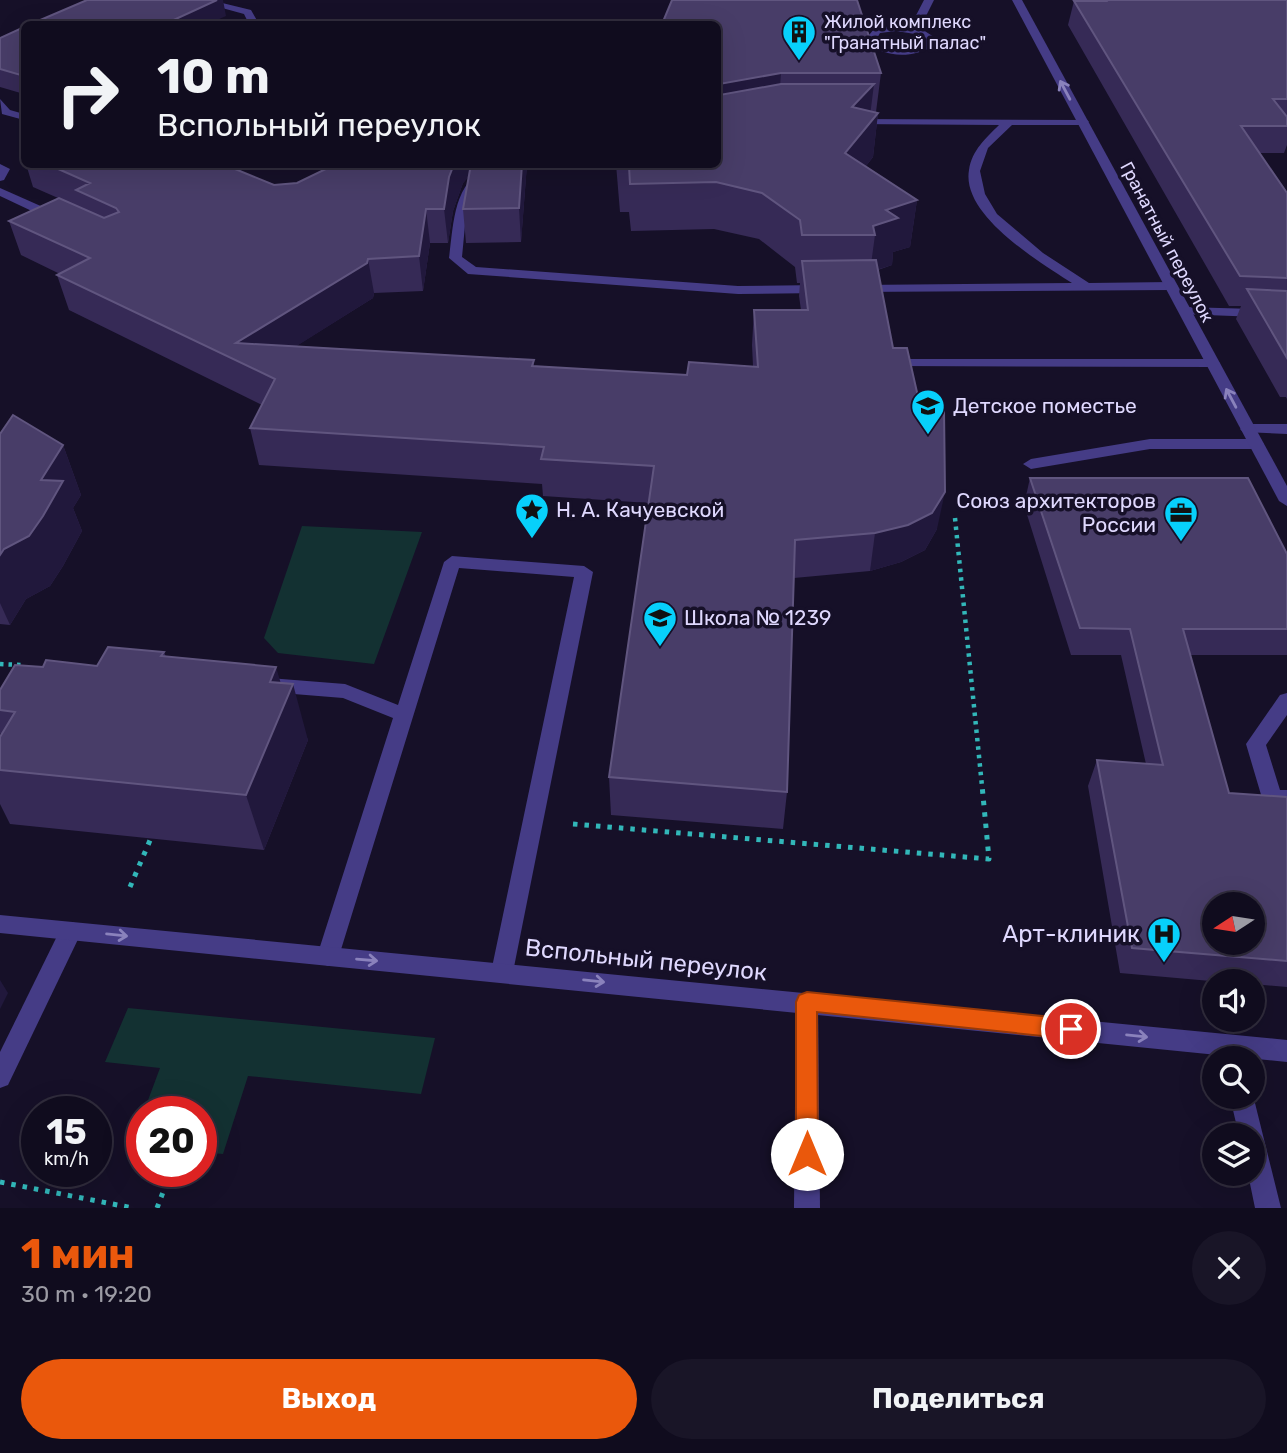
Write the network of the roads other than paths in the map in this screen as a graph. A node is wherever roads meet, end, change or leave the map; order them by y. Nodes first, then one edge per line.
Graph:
1 (198, 0) edge
2 (929, 0) edge
3 (1017, 0) edge
4 (252, 21) edge
5 (913, 30) junction
6 (0, 102) edge
7 (21, 116) edge
8 (846, 122) edge
9 (1009, 122) junction
10 (1083, 122) junction
11 (0, 167) edge
12 (491, 168) edge
13 (0, 177) edge
14 (0, 192) edge
15 (72, 225) edge
16 (1171, 286) junction
17 (1088, 287) junction
18 (1185, 311) junction
19 (1287, 314) edge
20 (901, 363) edge
21 (1213, 363) junction
22 (1248, 429) junction
23 (1287, 429) edge
24 (1256, 443) junction
25 (1031, 464) dead end
26 (1287, 501) edge
27 (248, 683) edge
28 (1287, 700) edge
29 (404, 715) junction
30 (1287, 799) edge
31 (0, 924) edge
32 (71, 931) junction
33 (328, 957) junction
34 (502, 972) junction
35 (807, 1002) junction
36 (1202, 1048) edge
37 (1265, 1051) edge
38 (1287, 1051) edge
39 (0, 1077) edge
40 (1263, 1186) edge
41 (807, 1208) edge
42 (1268, 1208) edge

1 - 4 street
2 - 5 street
10 -> 3 street, Гранатный переулок
5 - 5 street
6 - 7 street
8 - 9 street
9 - 10 street
9 - 17 street
10 - 16 street, Гранатный переулок
11 - 13 street
12 - 17 street
14 - 15 street
16 - 17 street
16 - 18 street, Гранатный переулок
18 - 19 street
18 - 21 street, Гранатный переулок
20 - 21 street
22 -> 21 street, Гранатный переулок
22 - 23 street
22 - 24 street, Гранатный переулок
24 - 25 street
24 - 26 street, Гранатный переулок
27 - 29 street
28 - 30 street
29 - 33 street
29 - 34 street
31 - 32 street, Вспольный переулок
32 -> 33 street, Вспольный переулок
32 - 39 street
33 -> 34 street, Вспольный переулок
34 -> 35 street, Вспольный переулок
35 -> 36 street, Вспольный переулок
35 - 41 street
37 - 38 street, Вспольный переулок
40 - 42 street

